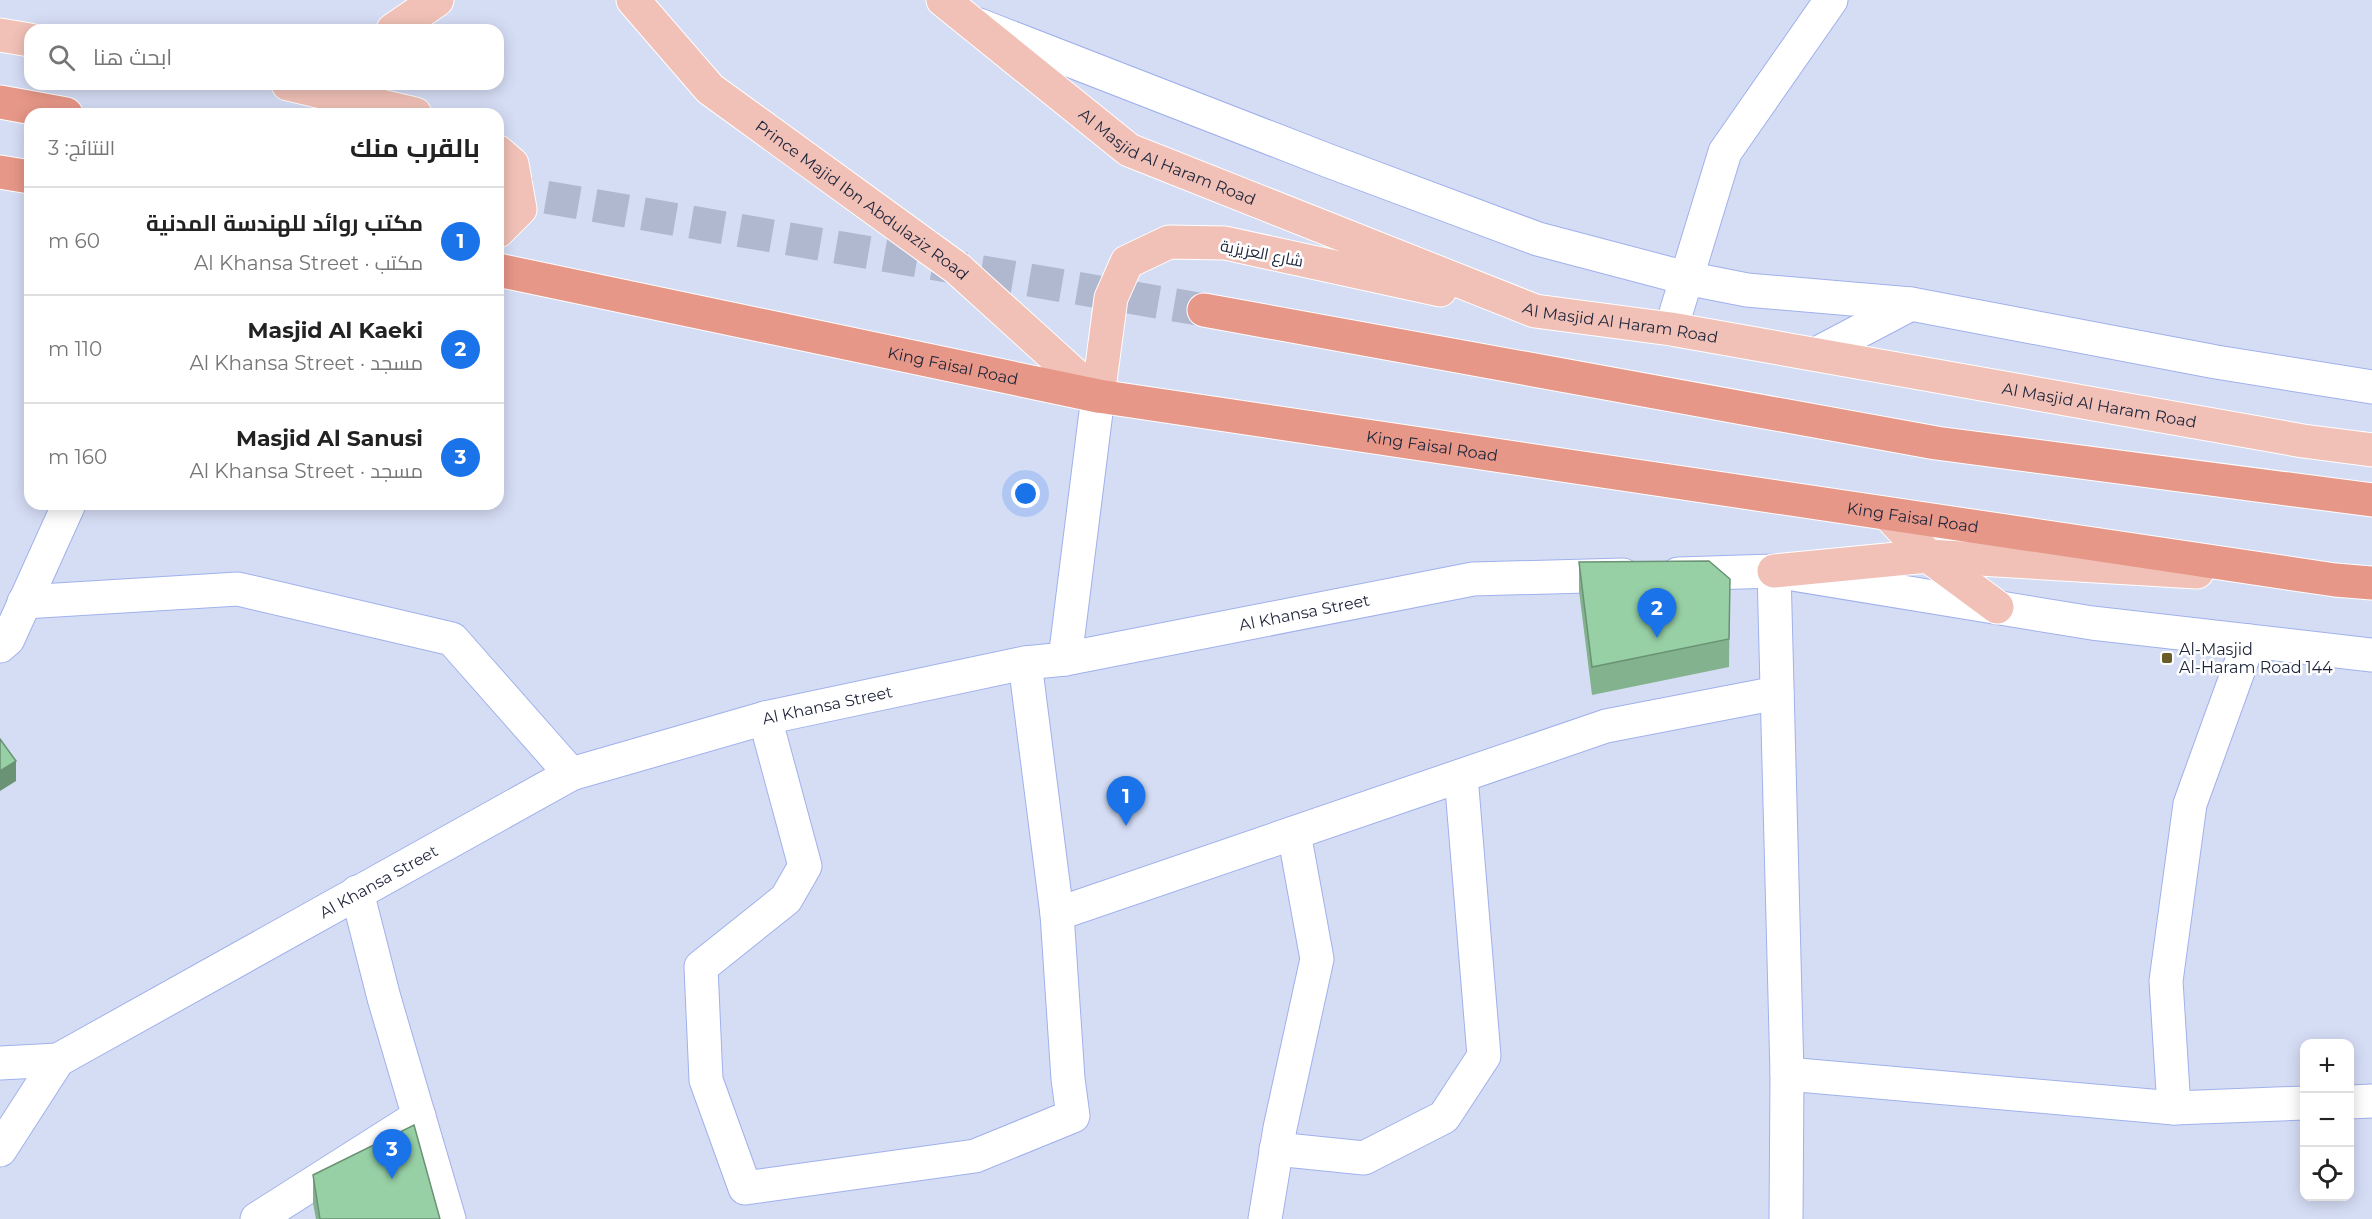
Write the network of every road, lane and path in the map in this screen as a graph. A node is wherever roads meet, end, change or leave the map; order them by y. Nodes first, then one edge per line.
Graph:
1 (437, 0) edge
2 (633, 0) edge
3 (918, 0) edge
4 (943, 0) edge
5 (1831, 0) edge
6 (969, 21) junction
7 (402, 24) edge
8 (0, 35) edge
9 (24, 39) edge
10 (313, 90) edge
11 (0, 102) edge
12 (33, 108) edge
13 (390, 108) edge
14 (1129, 150) junction
15 (504, 157) edge
16 (0, 172) edge
17 (24, 176) edge
18 (504, 225) edge
19 (504, 271) edge
20 (1686, 278) junction
21 (1911, 304) junction
22 (1204, 310) tunnel mouth
23 (1535, 311) junction
24 (1671, 329) junction
25 (1815, 354) junction
26 (2372, 387) edge
27 (1098, 396) junction
28 (2372, 450) edge
29 (2372, 500) edge
30 (66, 510) edge
31 (1888, 514) junction
32 (1928, 556) junction
33 (1774, 571) junction
34 (2336, 580) junction
35 (2372, 583) edge
36 (24, 602) junction
37 (1997, 607) junction
38 (2249, 641) junction
39 (0, 646) edge
40 (2372, 655) edge
41 (1065, 659) junction
42 (1025, 663) junction
43 (1777, 693) junction
44 (765, 718) junction
45 (571, 774) junction
46 (1461, 776) junction
47 (1294, 833) junction
48 (357, 892) junction
49 (1057, 914) junction
50 (58, 1060) junction
51 (0, 1064) edge
52 (1787, 1074) junction
53 (2372, 1101) edge
54 (2354, 1102) edge
55 (2300, 1103) edge
56 (2174, 1108) junction
57 (420, 1116) junction
58 (1276, 1149) junction
59 (0, 1150) edge
60 (257, 1219) edge
61 (449, 1219) edge
62 (1264, 1219) edge
63 (1786, 1219) edge

1 - 7 main road
2 - 27 main road, Prince Majid Ibn Abdulaziz Road
3 - 14 main road
4 - 6 main road, Al Masjid Al Haram Road
5 - 20 street
6 - 14 main road, Al Masjid Al Haram Road
6 - 20 street
8 - 9 main road
10 - 13 main road
11 - 12 highway
14 - 23 main road, Al Masjid Al Haram Road
15 - 18 main road
16 - 17 highway
19 - 27 highway, King Faisal Road
20 - 21 street
20 - 24 street
21 - 25 street
21 - 26 street
22 - 29 highway
23 - 24 main road, Al Masjid Al Haram Road
23 - 27 main road, شارع العزيزية
24 - 25 main road, Al Masjid Al Haram Road
25 - 28 main road, Al Masjid Al Haram Road
27 - 31 highway, King Faisal Road
27 - 41 street
30 - 36 street
31 - 32 main road
31 - 34 highway, King Faisal Road
32 - 33 main road
32 - 34 main road
32 - 37 main road
33 - 37 street, Al Khansa Street
33 - 41 street, Al Khansa Street
33 - 43 street
34 - 35 highway, King Faisal Road
36 - 39 street
36 - 45 street
37 - 38 street, Al Khansa Street
38 - 40 street, Al Khansa Street
38 - 56 street
41 - 42 street, Al Khansa Street
42 - 44 street, Al Khansa Street
42 - 49 street
43 - 46 street
43 - 52 street
44 - 45 street, Al Khansa Street
44 - 49 street
45 - 48 street, Al Khansa Street
46 - 47 street
46 - 58 street
47 - 49 street
47 - 58 street
48 - 50 street, Al Khansa Street
48 - 57 street
50 - 51 street
50 - 59 street, Al Khansa Street
52 - 56 street
52 - 63 street
53 - 54 street
55 - 56 street
57 - 60 street
57 - 61 street
58 - 62 street

